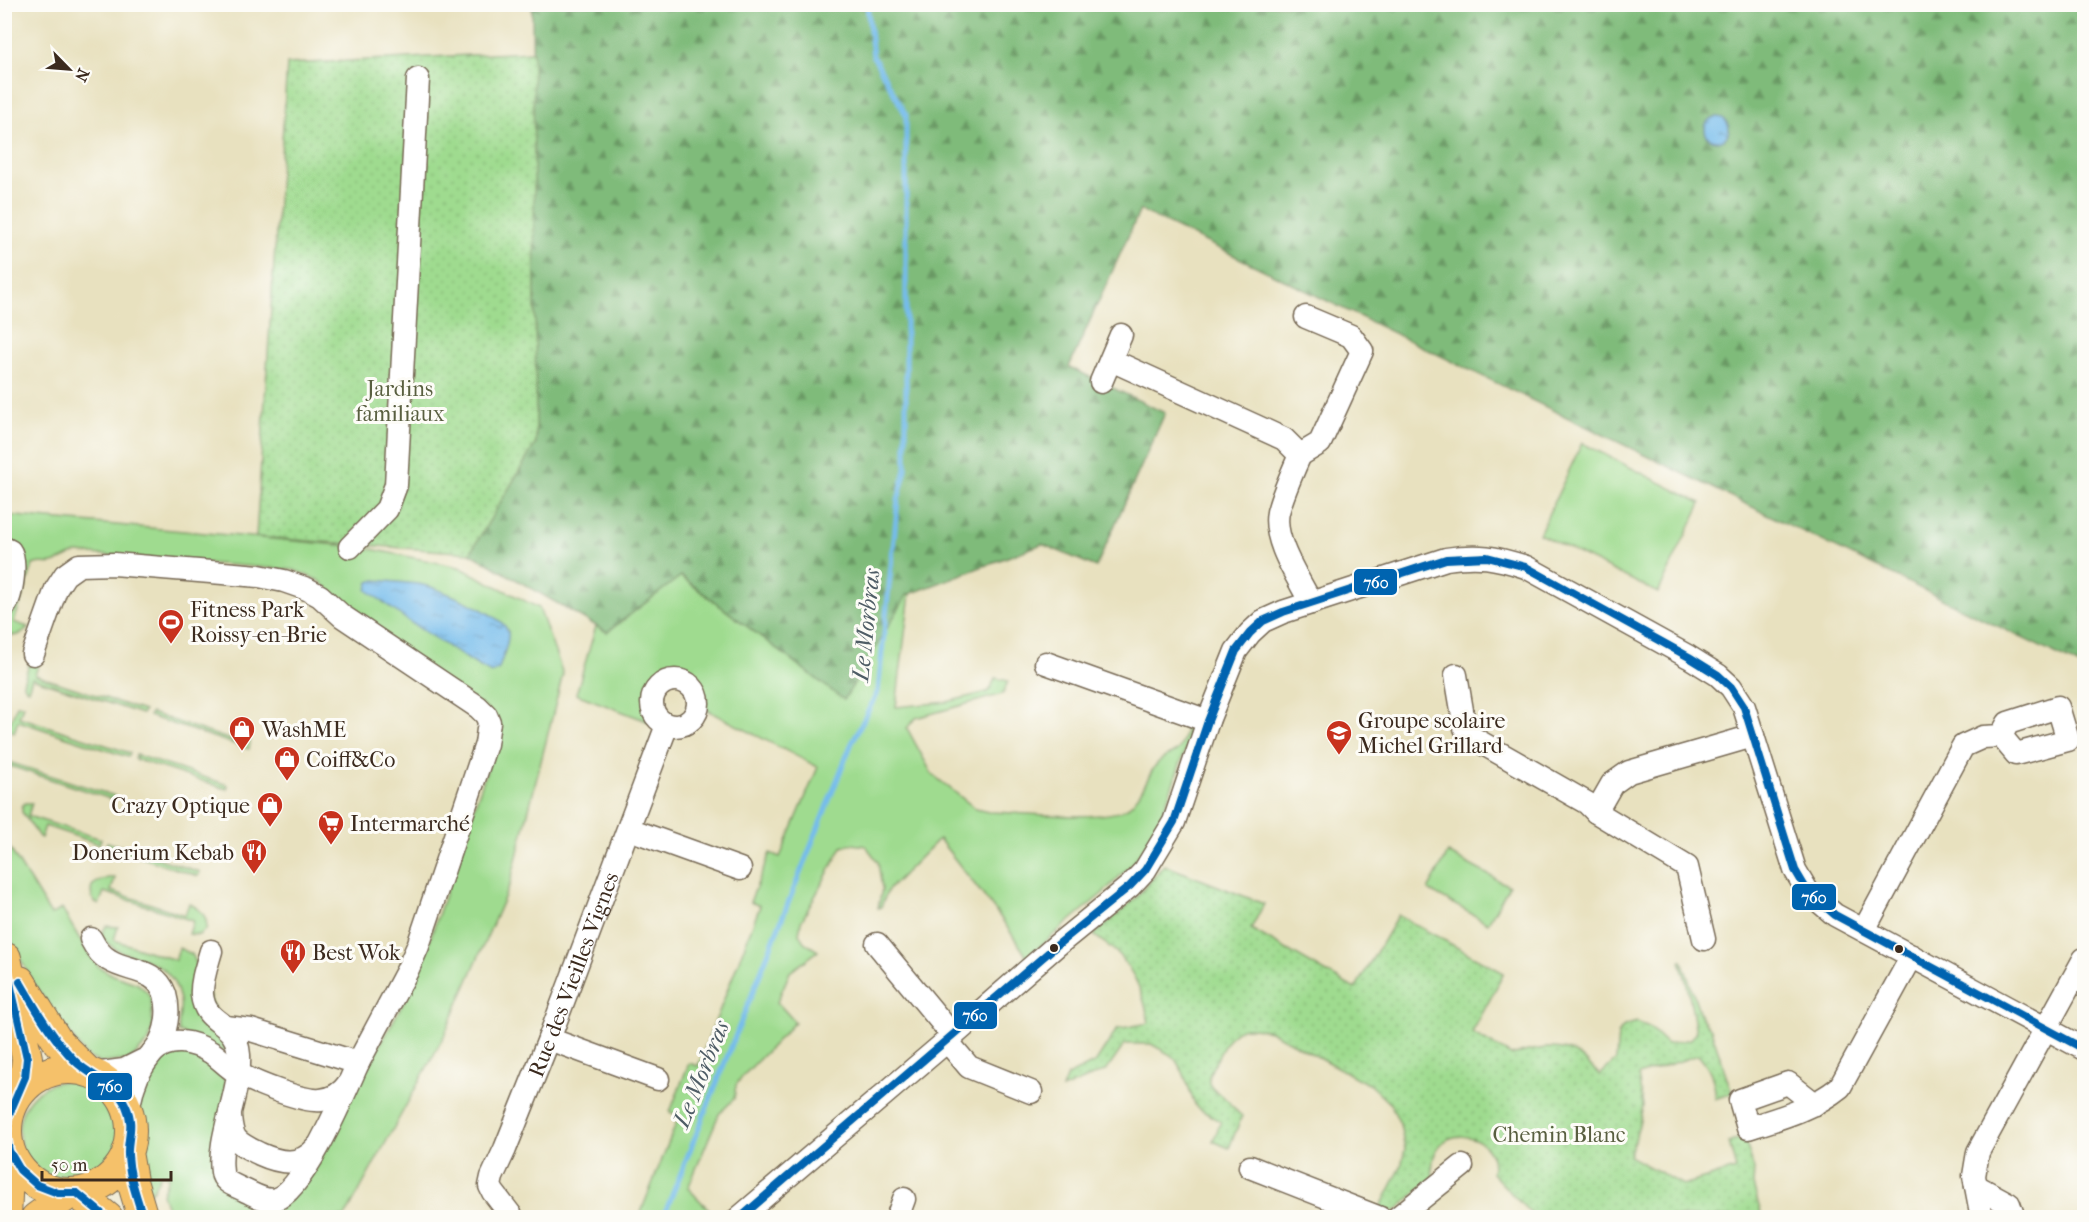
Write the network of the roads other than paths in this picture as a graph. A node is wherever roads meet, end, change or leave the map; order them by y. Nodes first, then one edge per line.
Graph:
1 (418, 79) dead end
2 (1306, 317) dead end
3 (1121, 335) dead end
4 (1111, 360) junction
5 (1101, 382) dead end
6 (1300, 455) junction
7 (350, 547) dead end
8 (4, 548) edge
9 (1311, 603) junction
10 (4, 607) edge
11 (33, 654) dead end
12 (1046, 663) dead end
13 (1456, 675) dead end
14 (1208, 722) junction
15 (667, 725) dead end
16 (1753, 736) junction
17 (2001, 736) dead end
18 (1596, 812) junction
19 (629, 829) junction
20 (740, 869) dead end
21 (1864, 930) junction
22 (91, 939) dead end
23 (1704, 939) dead end
24 (877, 944) dead end
25 (211, 951) dead end
26 (1911, 956) junction
27 (5, 957) edge
28 (2085, 959) edge
29 (226, 1027) junction
30 (2046, 1029) junction
31 (950, 1038) junction
32 (549, 1039) junction
33 (2085, 1049) edge
34 (150, 1055) junction
35 (91, 1073) junction
36 (353, 1073) junction
37 (238, 1074) junction
38 (658, 1079) dead end
39 (1031, 1092) dead end
40 (16, 1097) junction
41 (1815, 1104) dead end
42 (231, 1109) junction
43 (128, 1114) junction
44 (318, 1146) junction
45 (9, 1151) junction
46 (127, 1152) junction
47 (1462, 1166) dead end
48 (1250, 1167) dead end
49 (1976, 1186) junction
50 (73, 1193) junction
51 (6, 1218) edge
52 (36, 1218) edge
53 (108, 1218) edge
54 (143, 1218) edge
55 (513, 1218) edge
56 (739, 1218) edge
57 (1380, 1218) edge
58 (1397, 1218) edge
59 (1982, 1218) edge
60 (2014, 1218) edge

1 - 7 street
2 - 6 street
3 - 4 street
4 - 5 street
4 - 6 street
6 - 9 street
8 - 10 street
9 - 14 street
9 - 16 street
11 - 36 street
12 - 14 street
13 - 18 street
14 - 31 street
15 - 19 street, Rue des Vieilles Vignes
16 - 18 street
16 - 21 street
17 - 21 street
18 - 23 street
19 - 20 street
19 - 32 street, Rue des Vieilles Vignes
21 - 26 street
22 - 34 street
24 - 31 street
25 - 29 street
26 - 30 street
26 - 41 street
27 - 35 main road
27 - 40 main road
28 - 30 street
29 - 36 street
29 - 37 street
30 - 33 street
30 - 49 street
31 - 39 street
31 - 56 street
32 - 38 street
32 - 55 street, Rue des Vieilles Vignes
34 - 35 street
34 - 37 street
34 - 43 street
35 - 40 main road
35 - 43 main road
36 - 37 street
36 - 44 street
37 - 42 street
40 - 45 main road
42 - 44 street
42 - 44 street
43 - 46 main road
45 - 50 main road
45 - 51 main road
46 - 50 main road
46 - 54 main road
47 - 58 street
48 - 57 street
49 - 59 street
49 - 60 street
50 - 52 main road
50 - 53 main road

